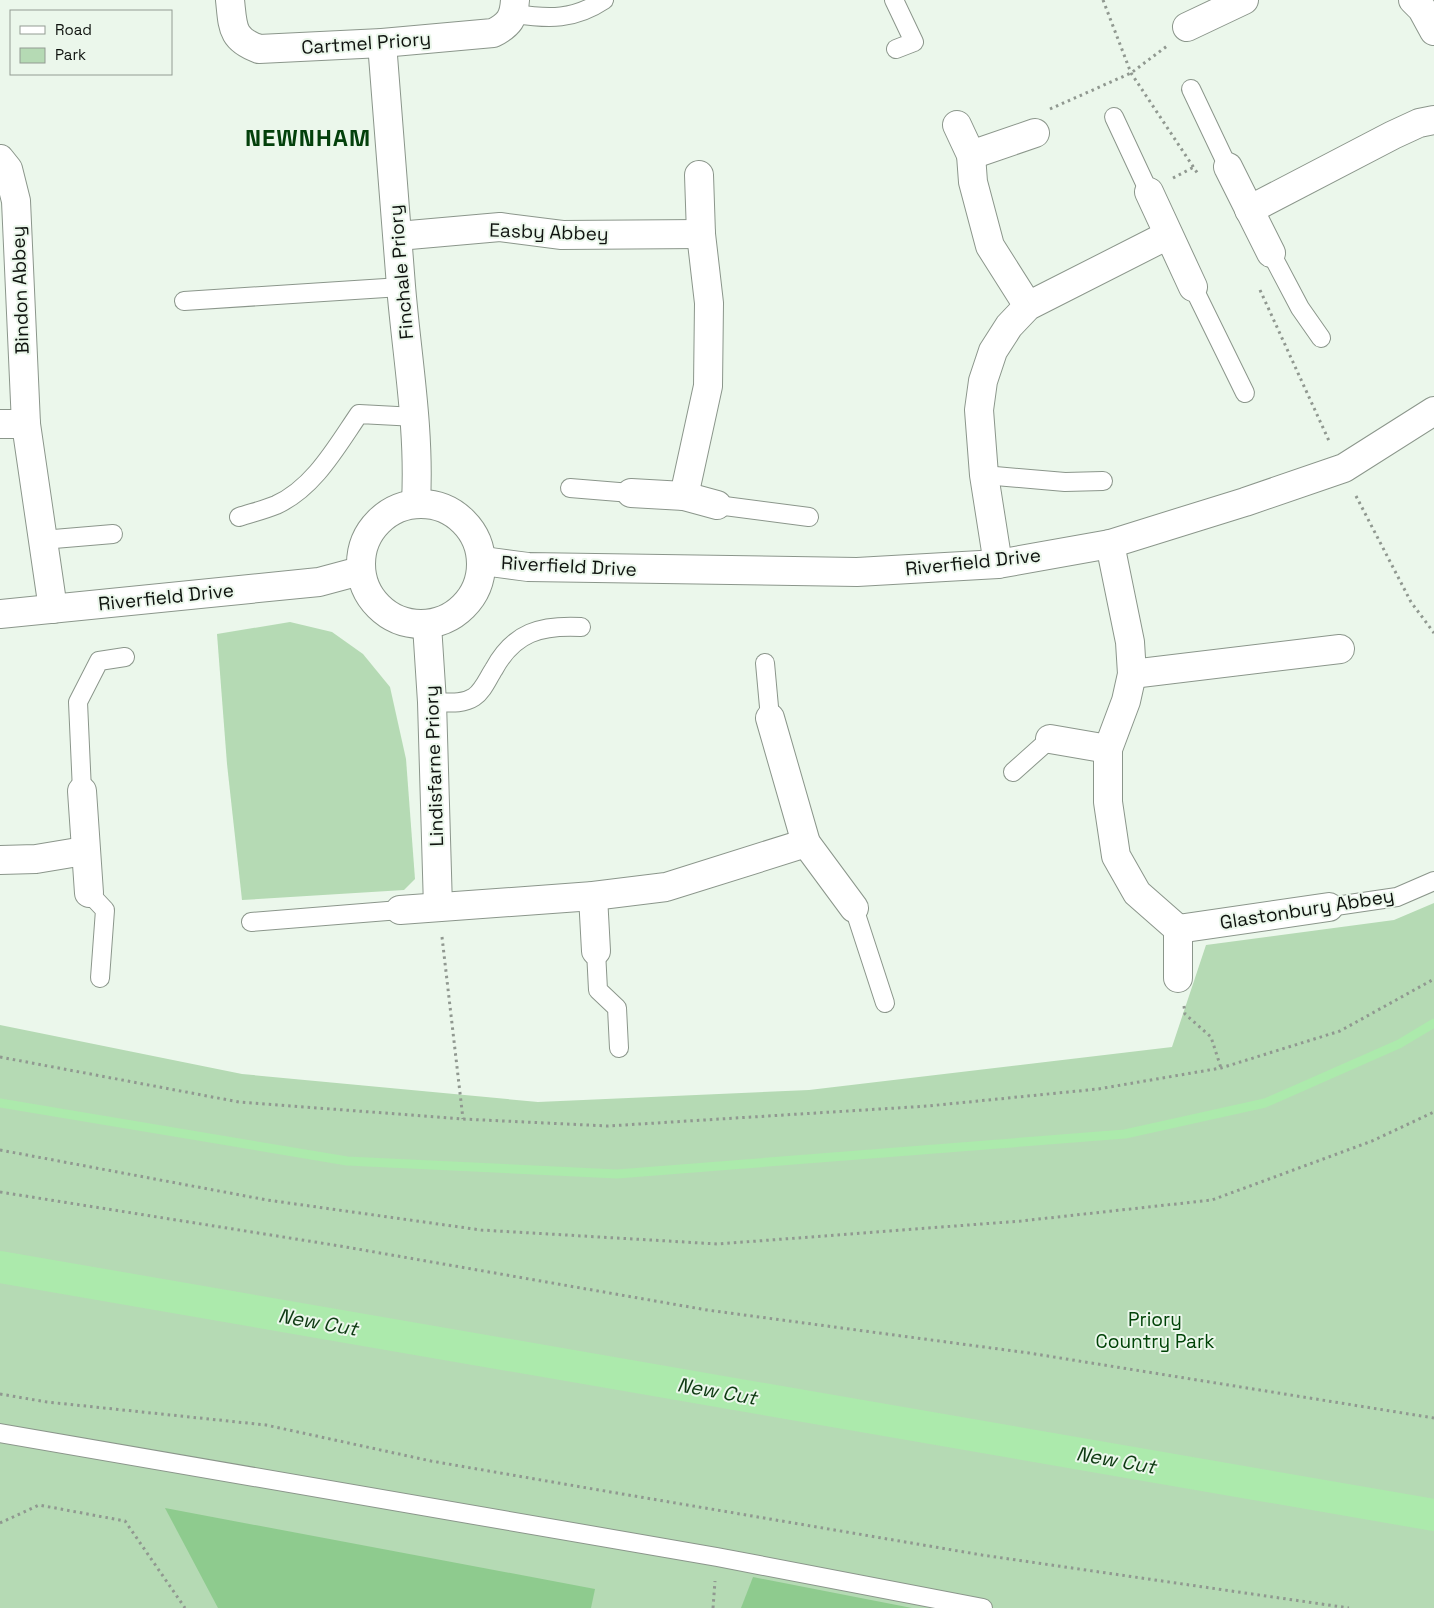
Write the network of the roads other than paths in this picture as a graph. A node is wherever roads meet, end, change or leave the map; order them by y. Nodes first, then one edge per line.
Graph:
1 (230, 0) edge
2 (604, 0) edge
3 (894, 0) edge
4 (1244, 0) edge
5 (515, 7) edge
6 (1187, 27) road end
7 (382, 43) junction
8 (896, 49) dead end
9 (1191, 89) dead end
10 (1114, 117) dead end
11 (1434, 120) edge
12 (957, 125) dead end
13 (1035, 133) road end
14 (971, 155) junction
15 (0, 159) edge
16 (1228, 167) joint
17 (699, 175) dead end
18 (1149, 192) joint
19 (1249, 210) junction
20 (701, 234) junction
21 (1168, 235) junction
22 (398, 236) junction
23 (1271, 253) joint
24 (401, 287) junction
25 (1193, 287) joint
26 (184, 301) dead end
27 (1028, 306) junction
28 (1321, 338) dead end
29 (1245, 393) dead end
30 (1434, 411) edge
31 (416, 417) junction
32 (13, 424) edge
33 (984, 475) junction
34 (1103, 481) dead end
35 (570, 488) dead end
36 (632, 493) joint
37 (684, 496) junction
38 (416, 502) junction
39 (717, 505) joint
40 (239, 517) dead end
41 (809, 517) dead end
42 (113, 534) dead end
43 (42, 540) junction
44 (1110, 544) junction
45 (483, 561) junction
46 (998, 564) junction
47 (360, 571) junction
48 (53, 609) junction
49 (0, 614) edge
50 (427, 625) junction
51 (581, 627) dead end
52 (1340, 649) dead end
53 (125, 657) dead end
54 (765, 663) dead end
55 (1132, 674) junction
56 (432, 702) junction
57 (770, 718) joint
58 (1050, 739) joint
59 (1108, 749) junction
60 (1013, 772) dead end
61 (82, 791) joint
62 (806, 842) junction
63 (84, 851) junction
64 (0, 860) edge
65 (1434, 881) edge
66 (89, 893) joint
67 (593, 896) junction
68 (438, 907) junction
69 (1329, 907) joint
70 (854, 908) joint
71 (400, 910) joint
72 (251, 922) dead end
73 (1178, 929) junction
74 (596, 951) joint
75 (100, 978) dead end
76 (1178, 978) road end
77 (885, 1003) dead end
78 (619, 1048) dead end
79 (0, 1433) edge
80 (983, 1608) edge

1 - 7 street, Cartmel Priory
2 - 5 lane
3 - 8 lane
4 - 6 street
5 - 7 street, Cartmel Priory
7 - 22 street, Finchale Priory
9 - 16 lane
10 - 18 lane
11 - 19 street
12 - 14 street
13 - 14 street
14 - 27 street
15 - 32 street, Bindon Abbey
16 - 19 street
17 - 20 street
18 - 21 street
19 - 23 street
20 - 22 street, Easby Abbey
20 - 37 street
21 - 25 street
21 - 27 street
22 - 24 street, Finchale Priory
23 - 28 lane
24 - 26 lane
24 - 31 street, Finchale Priory
25 - 29 lane
27 - 33 street
30 - 44 street, Riverfield Drive
31 - 38 street, Finchale Priory
31 - 40 lane
32 - 43 street, Bindon Abbey
33 - 34 lane
33 - 46 street
35 - 36 lane
36 - 37 street
37 - 39 street
38 - 45 street
38 - 47 street
39 - 41 lane
42 - 43 lane
43 - 48 street, Bindon Abbey
44 - 46 street, Riverfield Drive
44 - 55 street
45 - 46 street, Riverfield Drive
45 - 50 street
47 - 48 street, Riverfield Drive
47 - 50 street
48 - 49 street, Riverfield Drive
50 - 56 street, Lindisfarne Priory
51 - 56 lane
52 - 55 street
53 - 61 lane
54 - 57 lane
55 - 59 street
56 - 68 street, Lindisfarne Priory
57 - 62 street
58 - 59 street
58 - 60 lane
59 - 73 street
61 - 63 street
62 - 67 street
62 - 70 street
63 - 64 street
63 - 66 street
65 - 69 lane, Glastonbury Abbey
66 - 75 lane
67 - 68 street
67 - 74 street
68 - 71 street
69 - 73 street, Glastonbury Abbey
70 - 77 lane
71 - 72 lane
73 - 76 street
74 - 78 lane
79 - 80 lane

